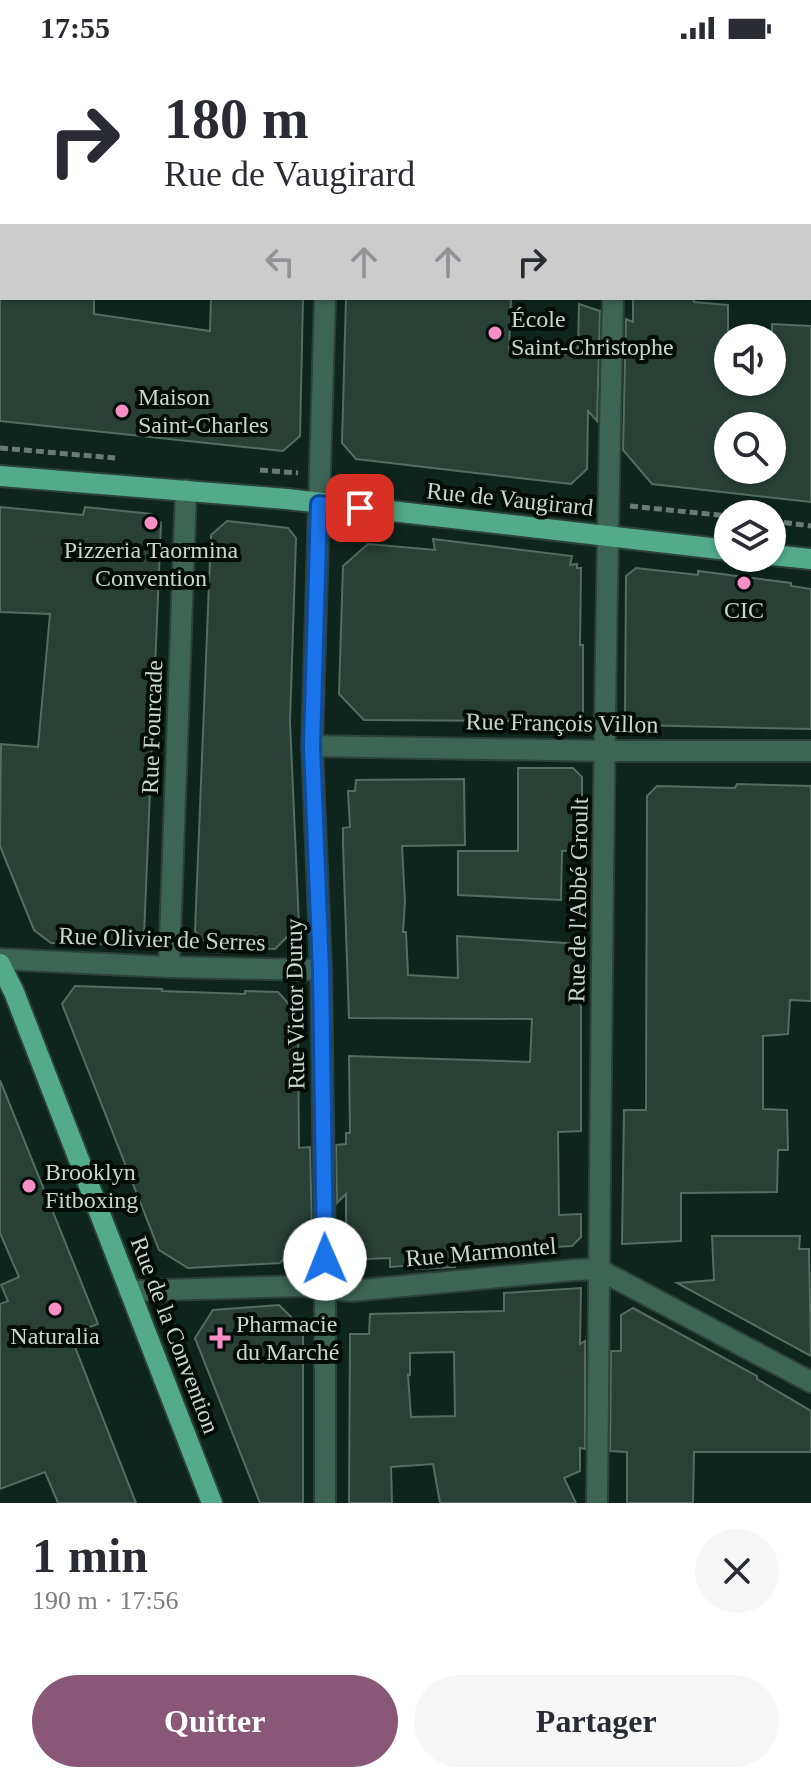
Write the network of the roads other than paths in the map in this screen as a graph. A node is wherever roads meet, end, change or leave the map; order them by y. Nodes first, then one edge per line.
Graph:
1 (325, 300) edge
2 (613, 300) edge
3 (0, 476) edge
4 (186, 490) junction
5 (319, 504) junction
6 (608, 536) junction
7 (714, 548) edge
8 (786, 556) edge
9 (811, 559) edge
10 (312, 746) junction
11 (605, 751) junction
12 (811, 751) edge
13 (0, 961) edge
14 (169, 967) junction
15 (321, 970) junction
16 (598, 1269) junction
17 (324, 1287) junction
18 (129, 1291) junction
19 (811, 1382) edge
20 (212, 1503) edge
21 (325, 1503) edge
22 (597, 1503) edge

1 - 5 street, Rue Victor Duruy
2 - 6 street, Rue de l'Abbé Groult
3 - 4 main road, Rue de Vaugirard
4 - 5 main road, Rue de Vaugirard
4 - 14 street, Rue Fourcade
5 - 6 main road, Rue de Vaugirard
5 - 10 street, Rue Victor Duruy
6 - 7 main road, Rue de Vaugirard
6 - 11 street, Rue de l'Abbé Groult
8 - 9 main road
10 - 11 street, Rue François Villon
10 - 15 street, Rue Victor Duruy
11 - 12 street, Rue François Villon
11 - 16 street, Rue de l'Abbé Groult
13 - 14 street, Rue Olivier de Serres
13 - 18 main road, Rue de la Convention
14 - 15 street, Rue Olivier de Serres
15 - 17 street, Rue Victor Duruy
16 - 17 street, Rue Marmontel
16 - 19 street
16 - 22 street, Rue de l'Abbé Groult
17 - 18 street, Rue Marmontel
17 - 21 street, Rue Victor Duruy
18 - 20 main road, Rue de la Convention

